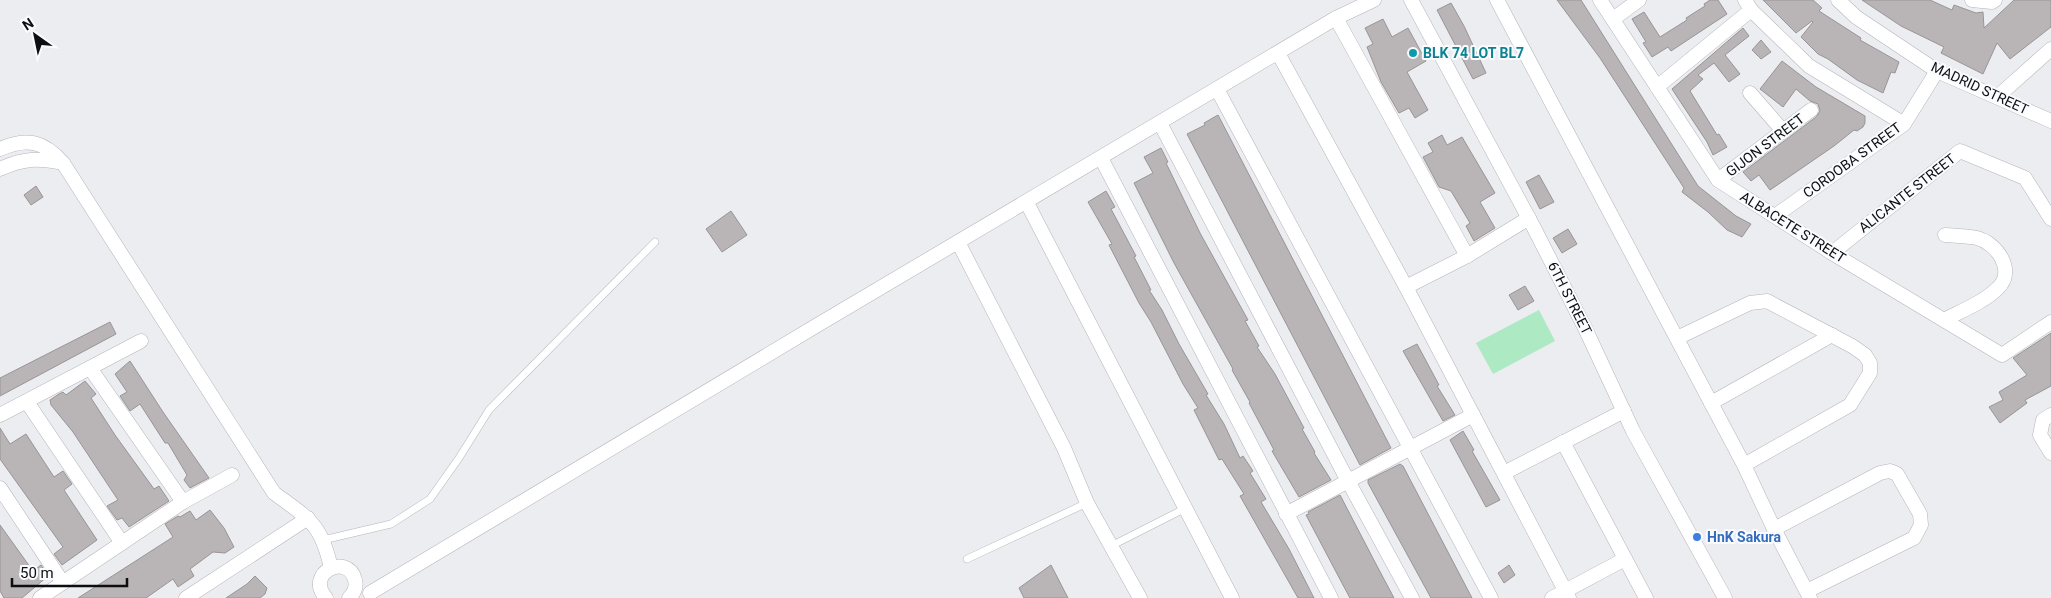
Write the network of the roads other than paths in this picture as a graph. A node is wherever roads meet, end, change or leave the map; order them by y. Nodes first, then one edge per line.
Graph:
1 (1374, 0) edge
2 (1411, 0) edge
3 (1498, 0) edge
4 (1600, 0) edge
5 (1639, 0) edge
6 (1838, 0) edge
7 (1972, 0) edge
8 (1995, 0) edge
9 (1748, 5) edge
10 (1336, 18) junction
11 (1613, 19) junction
12 (2051, 49) edge
13 (1278, 53) junction
14 (1937, 71) junction
15 (1657, 87) junction
16 (1217, 89) junction
17 (1750, 94) dead end
18 (1997, 97) junction
19 (1811, 110) dead end
20 (2051, 121) edge
21 (1160, 123) junction
22 (1904, 124) junction
23 (1783, 131) junction
24 (0, 149) edge
25 (1101, 158) junction
26 (63, 163) junction
27 (0, 169) edge
28 (1718, 180) junction
29 (1027, 202) junction
30 (1775, 216) junction
31 (1529, 218) junction
32 (2051, 219) edge
33 (1945, 235) dead end
34 (655, 242) dead end
35 (958, 242) junction
36 (1832, 253) junction
37 (1467, 256) junction
38 (1406, 287) junction
39 (1944, 320) junction
40 (2051, 322) edge
41 (1832, 335) junction
42 (1677, 338) junction
43 (141, 341) dead end
44 (90, 368) junction
45 (27, 402) junction
46 (1711, 403) junction
47 (1624, 411) junction
48 (0, 415) edge
49 (1473, 415) junction
50 (2051, 415) edge
51 (1563, 442) junction
52 (1410, 448) junction
53 (2051, 453) edge
54 (1744, 465) junction
55 (1504, 473) junction
56 (232, 475) dead end
57 (1348, 481) junction
58 (0, 488) edge
59 (183, 502) junction
60 (1087, 503) junction
61 (1186, 508) junction
62 (1286, 514) junction
63 (308, 518) junction
64 (1774, 529) junction
65 (323, 540) junction
66 (122, 543) junction
67 (1111, 546) junction
68 (967, 559) dead end
69 (1625, 559) junction
70 (331, 568) junction
71 (63, 583) junction
72 (352, 594) edge
73 (1567, 594) edge
74 (1809, 595) edge
75 (372, 596) edge
76 (40, 598) edge
77 (186, 598) edge
78 (326, 598) edge
79 (1140, 598) edge
80 (1232, 598) edge
81 (1331, 598) edge
82 (1412, 598) edge
83 (1491, 598) edge
84 (1552, 598) edge
85 (1646, 598) edge
86 (1725, 598) edge

1 - 10 street
2 - 31 street, 6TH STREET
3 - 42 street
4 - 11 street, ALBACETE STREET
5 - 11 street
6 - 14 street, MADRID STREET
7 - 8 street
9 - 15 street
9 - 22 street
10 - 13 street
10 - 37 street
11 - 15 street, ALBACETE STREET
12 - 18 street
13 - 16 street
13 - 38 street
14 - 18 street, MADRID STREET
14 - 22 street, CORDOBA STREET
15 - 28 street, ALBACETE STREET
16 - 21 street
16 - 52 street
17 - 23 street
18 - 20 street, MADRID STREET
19 - 23 street, GIJON STREET
21 - 25 street
21 - 57 street
22 - 30 street, CORDOBA STREET
23 - 28 street, GIJON STREET
24 - 26 street
25 - 29 street
25 - 62 street
26 - 27 street
26 - 63 street
28 - 30 street, ALBACETE STREET
29 - 35 street
29 - 61 street
30 - 36 street, ALBACETE STREET
31 - 37 street
31 - 47 street, 6TH STREET
32 - 36 street, ALICANTE STREET
33 - 39 street
34 - 65 lane
35 - 60 street
35 - 75 street
36 - 39 street, ALBACETE STREET
37 - 38 street
38 - 49 street
39 - 40 street, ALBACETE STREET
41 - 42 street
41 - 46 street
41 - 54 street
42 - 46 street
43 - 44 street
44 - 45 street
44 - 59 street
45 - 48 street
45 - 66 street
46 - 54 street
47 - 51 street
47 - 86 street, 6TH STREET
49 - 52 street
49 - 55 street
50 - 53 street
51 - 55 street
51 - 69 street
52 - 57 street
52 - 83 street
54 - 64 street
55 - 73 street
56 - 59 street
57 - 62 street
57 - 82 street
58 - 71 street
59 - 66 street
60 - 67 street
60 - 68 lane
61 - 67 lane
61 - 80 street
62 - 81 street
63 - 65 street
63 - 77 street
64 - 74 street
64 - 74 street
65 - 70 street
66 - 71 street
67 - 79 street
69 - 73 street
69 - 85 street
70 - 72 street
70 - 78 street
71 - 76 street
72 - 75 street
73 - 84 street

